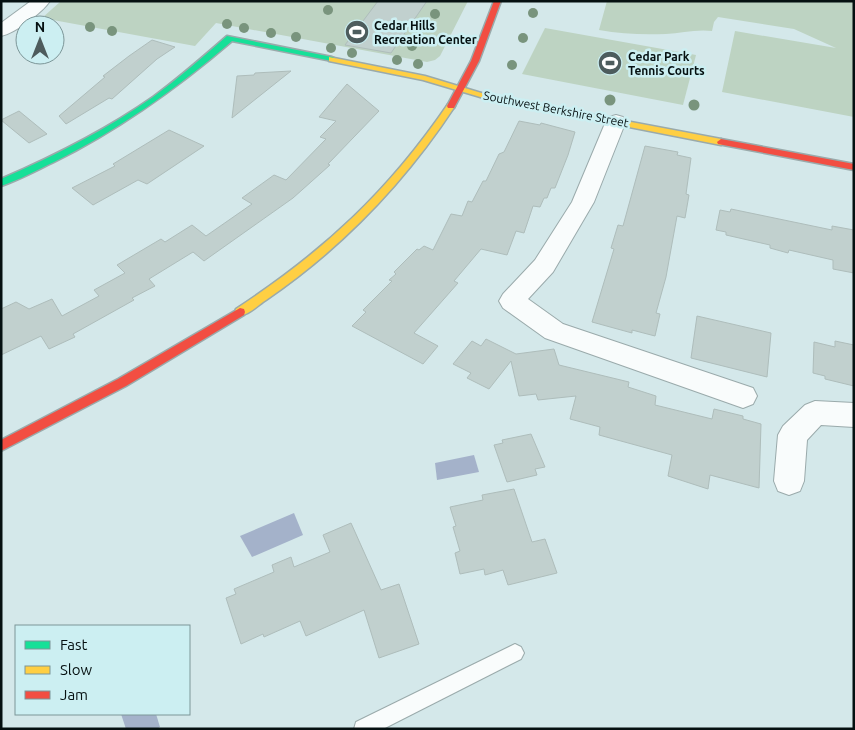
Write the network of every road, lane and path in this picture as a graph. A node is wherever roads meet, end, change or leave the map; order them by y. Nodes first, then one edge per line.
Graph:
1 (42, 1) edge
2 (498, 1) edge
3 (1, 31) edge
4 (461, 89) junction
5 (616, 121) junction
6 (854, 167) edge
7 (1, 183) edge
8 (743, 396) dead end
9 (854, 415) edge
10 (1, 446) edge
11 (790, 481) dead end
12 (515, 653) dead end
13 (363, 729) edge

1 - 3 street
2 - 4 street
4 - 5 street, Southwest Berkshire Street
4 - 7 street, Southwest Berkshire Street
4 - 10 street
5 - 6 street, Southwest Berkshire Street
5 - 8 street
9 - 11 street
12 - 13 lane

